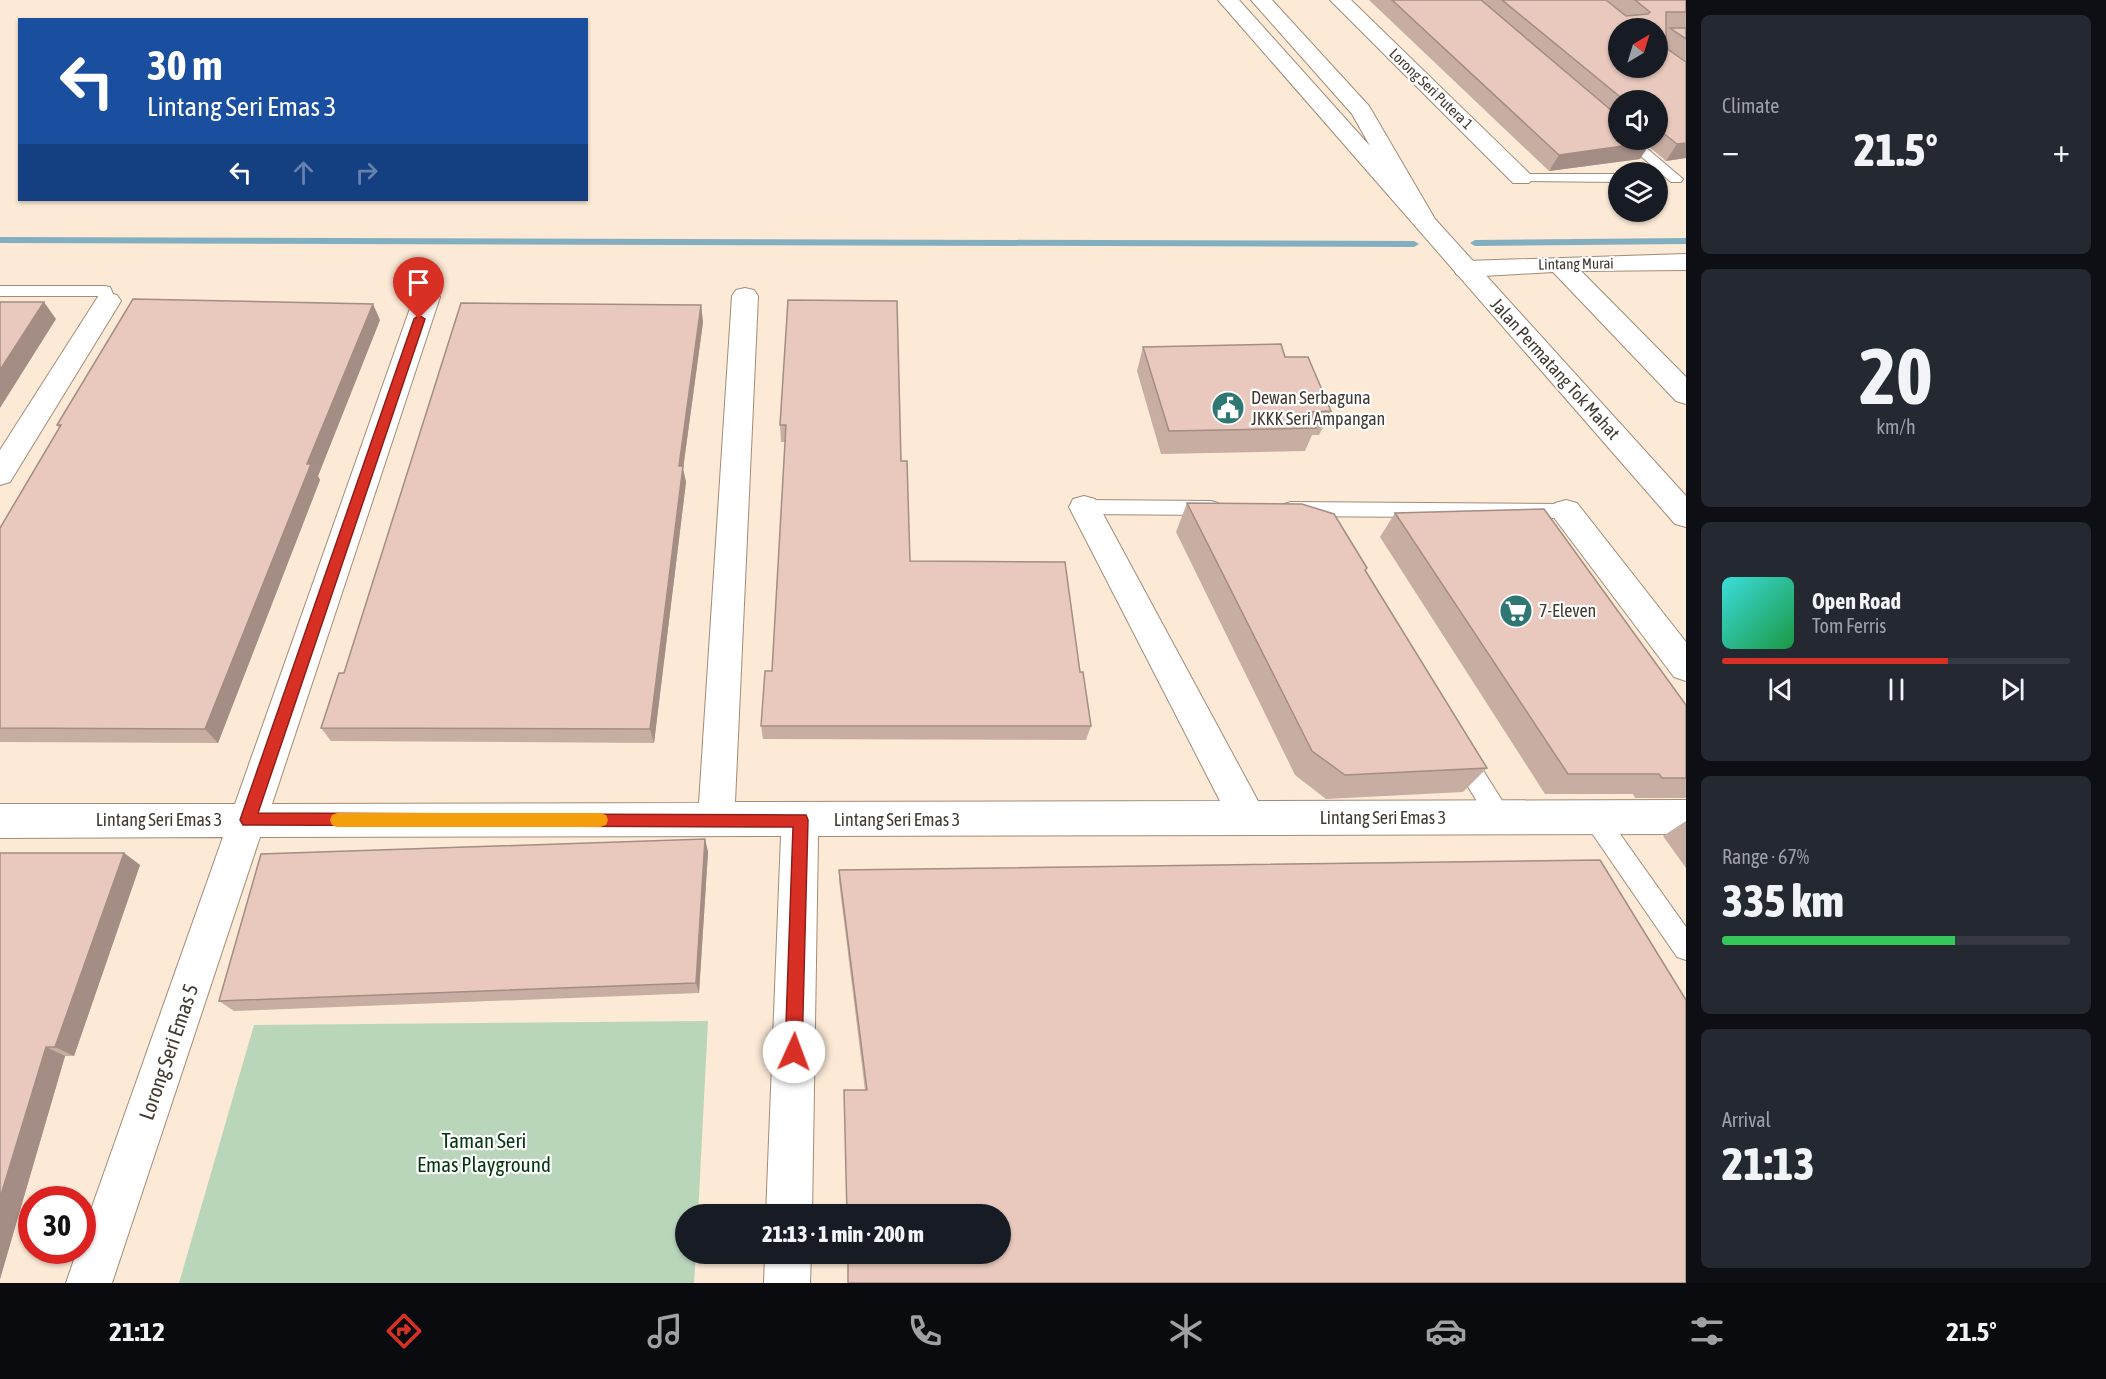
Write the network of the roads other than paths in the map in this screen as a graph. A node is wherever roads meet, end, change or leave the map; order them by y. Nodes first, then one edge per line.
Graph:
1 (1228, 0) edge
2 (1261, 0) edge
3 (1340, 0) edge
4 (1643, 150) edge
5 (1521, 177) joint
6 (1608, 178) edge
7 (1681, 178) edge
8 (1425, 222) junction
9 (1686, 262) edge
10 (1560, 264) junction
11 (1466, 269) junction
12 (0, 291) edge
13 (745, 296) dead end
14 (427, 297) dead end
15 (108, 301) joint
16 (1686, 394) edge
17 (0, 474) edge
18 (1084, 507) joint
19 (1227, 508) edge
20 (1274, 509) edge
21 (1310, 509) junction
22 (1566, 511) joint
23 (1686, 516) edge
24 (1322, 529) edge
25 (1686, 667) edge
26 (1451, 738) edge
27 (1248, 818) junction
28 (1500, 818) junction
29 (1595, 818) junction
30 (1686, 818) edge
31 (716, 819) junction
32 (248, 820) junction
33 (800, 820) junction
34 (0, 821) edge
35 (1686, 948) edge
36 (789, 1204) edge
37 (788, 1264) edge
38 (90, 1283) edge
39 (787, 1283) edge

1 - 8 street, Jalan Permatang Tok Mahat
2 - 8 street, Jalan Permatang Tok Mahat
3 - 5 street, Lorong Seri Putera 1
4 - 7 lane
5 - 6 lane
8 - 11 street, Jalan Permatang Tok Mahat
9 - 10 street, Lintang Murai
10 - 11 street, Lintang Murai
10 - 16 street
11 - 23 street, Jalan Permatang Tok Mahat
12 - 15 lane
13 - 31 street
14 - 32 street, Lorong Seri Emas 5
15 - 17 street
18 - 19 lane
18 - 27 street
20 - 21 lane
21 - 22 lane
21 - 24 lane
22 - 25 street
26 - 28 lane
27 - 28 street, Lintang Seri Emas 3
27 - 33 street, Lintang Seri Emas 3
28 - 29 street, Lintang Seri Emas 3
29 - 30 street, Lintang Seri Emas 3
29 - 35 lane
31 - 32 street, Lintang Seri Emas 3
31 - 33 street, Lintang Seri Emas 3
32 - 34 street, Lintang Seri Emas 3
32 - 38 street, Lorong Seri Emas 5
33 - 36 street
37 - 39 street

